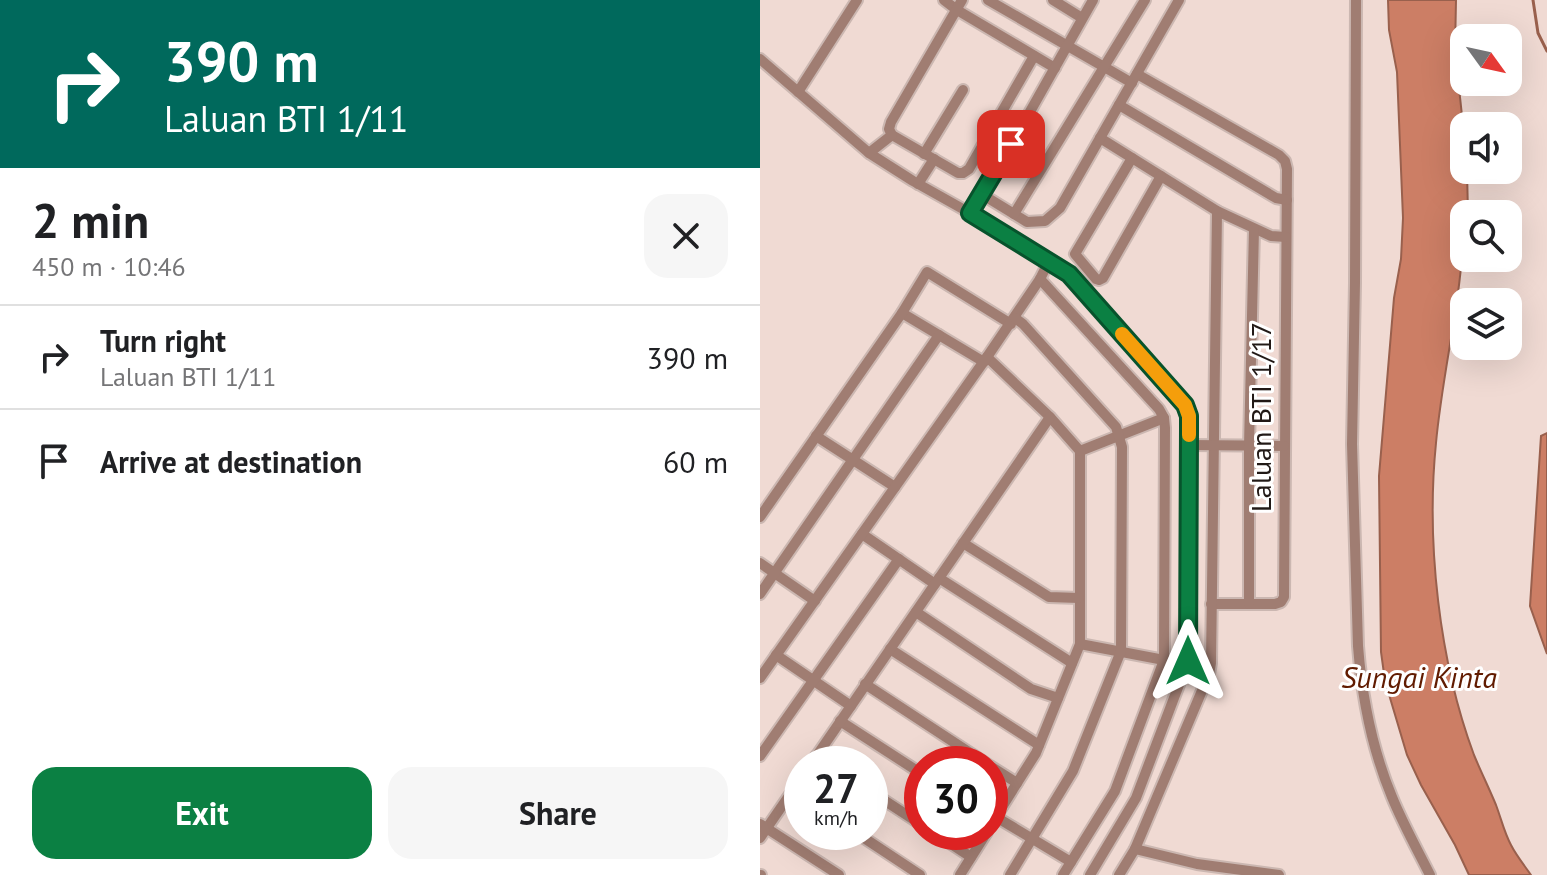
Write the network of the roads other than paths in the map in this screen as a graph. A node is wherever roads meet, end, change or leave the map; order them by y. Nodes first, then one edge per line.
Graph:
1 (857, 0) edge
2 (944, 0) edge
3 (988, 0) edge
4 (1053, 0) edge
5 (1093, 0) edge
6 (1145, 0) edge
7 (1179, 0) edge
8 (1356, 0) edge
9 (960, 5) edge
10 (1082, 18) junction
11 (1067, 45) junction
12 (1034, 56) junction
13 (760, 59) edge
14 (1104, 67) junction
15 (1055, 68) junction
16 (1134, 78) junction
17 (963, 90) dead end
18 (798, 92) junction
19 (1119, 105) junction
20 (892, 135) junction
21 (1100, 138) junction
22 (869, 153) junction
23 (929, 156) junction
24 (1132, 158) junction
25 (1161, 176) junction
26 (918, 184) junction
27 (983, 195) junction
28 (1287, 200) junction
29 (1217, 211) junction
30 (970, 213) junction
31 (1014, 214) junction
32 (1254, 229) junction
33 (1286, 237) junction
34 (1049, 261) junction
35 (1040, 279) junction
36 (902, 313) junction
37 (1013, 321) junction
38 (939, 335) junction
39 (986, 360) junction
40 (1050, 417) junction
41 (1164, 418) junction
42 (1119, 435) junction
43 (816, 436) junction
44 (1189, 445) junction
45 (1213, 446) junction
46 (1249, 446) junction
47 (1284, 446) junction
48 (1080, 451) junction
49 (853, 460) junction
50 (895, 487) junction
51 (760, 517) edge
52 (862, 534) junction
53 (963, 543) junction
54 (899, 559) junction
55 (760, 563) edge
56 (774, 574) junction
57 (937, 581) junction
58 (760, 594) edge
59 (1079, 598) junction
60 (815, 601) junction
61 (1211, 604) junction
62 (1249, 604) junction
63 (916, 612) junction
64 (1080, 644) junction
65 (890, 649) junction
66 (1121, 651) junction
67 (776, 655) junction
68 (1164, 660) junction
69 (1072, 663) junction
70 (760, 678) edge
71 (813, 680) junction
72 (865, 684) junction
73 (1058, 698) junction
74 (851, 706) junction
75 (840, 721) junction
76 (1039, 745) junction
77 (823, 746) edge
78 (959, 746) edge
79 (760, 756) edge
80 (904, 762) edge
81 (1008, 777) edge
82 (1017, 783) junction
83 (1008, 796) edge
84 (784, 807) edge
85 (1008, 828) edge
86 (762, 830) edge
87 (1032, 840) junction
88 (1135, 849) junction
89 (882, 850) edge
90 (960, 850) edge
91 (975, 850) edge
92 (971, 857) junction
93 (1071, 862) junction
94 (1195, 870) edge
95 (839, 875) edge
96 (920, 875) edge
97 (960, 875) edge
98 (1010, 875) edge
99 (1063, 875) edge
100 (1090, 875) edge
101 (1119, 875) edge
102 (1279, 875) edge
103 (1430, 875) edge

1 - 18 street
2 - 9 street
3 - 11 street
4 - 10 street
5 - 10 street
6 - 14 street
7 - 16 street
8 - 103 street
9 - 12 street
9 - 20 street
10 - 11 street
11 - 14 street
11 - 15 street
12 - 15 street
12 - 23 street
13 - 18 street
14 - 16 street
14 - 31 street
15 - 27 street
16 - 19 street
16 - 28 street, Laluan BTI 1/17
17 - 23 street
18 - 22 street
19 - 21 street
19 - 28 street
20 - 22 street
20 - 23 street
21 - 24 street
21 - 31 street
22 - 26 street
23 - 26 street
24 - 25 street
24 - 25 street
25 - 29 street
26 - 30 street
27 - 30 street
27 - 31 street
28 - 33 street, Laluan BTI 1/17
29 - 32 street
29 - 45 street
30 - 34 street
32 - 33 street
32 - 46 street
33 - 47 street, Laluan BTI 1/17
34 - 35 street
34 - 44 street
35 - 37 street
35 - 41 street
36 - 37 street
36 - 38 street
36 - 43 street
37 - 39 street
37 - 42 street
38 - 39 street
38 - 49 street
39 - 40 street
39 - 50 street
40 - 48 street
40 - 53 street
41 - 42 street
41 - 68 street
42 - 48 street
42 - 66 street
43 - 49 street
43 - 51 street
44 - 45 street
44 - 100 street
45 - 46 street
45 - 61 street
46 - 47 street
46 - 62 street
47 - 62 street, Laluan BTI 1/17
48 - 59 street
49 - 50 street
49 - 56 street
50 - 52 street
52 - 54 street
52 - 60 street
53 - 57 street
53 - 59 street
54 - 57 street
54 - 71 street
55 - 56 street
56 - 58 street
56 - 60 street
57 - 63 street
57 - 69 street
59 - 64 street
60 - 67 street
61 - 62 street, Laluan BTI 1/17
61 - 88 street
63 - 65 street
63 - 73 street
64 - 66 street
64 - 69 street
65 - 72 street
65 - 76 street
66 - 68 street
66 - 87 street
67 - 70 street
67 - 71 street
68 - 93 street
69 - 73 street
71 - 74 street
71 - 79 street
72 - 74 street
72 - 78 street
73 - 76 street
74 - 75 street
75 - 77 street
75 - 80 street
76 - 82 street
81 - 82 street
82 - 83 street
84 - 86 street
85 - 87 street
86 - 95 street
87 - 93 street
87 - 98 street
88 - 94 street
88 - 101 street
89 - 96 street
90 - 92 street
91 - 92 street
92 - 97 street
93 - 99 street
94 - 102 street

